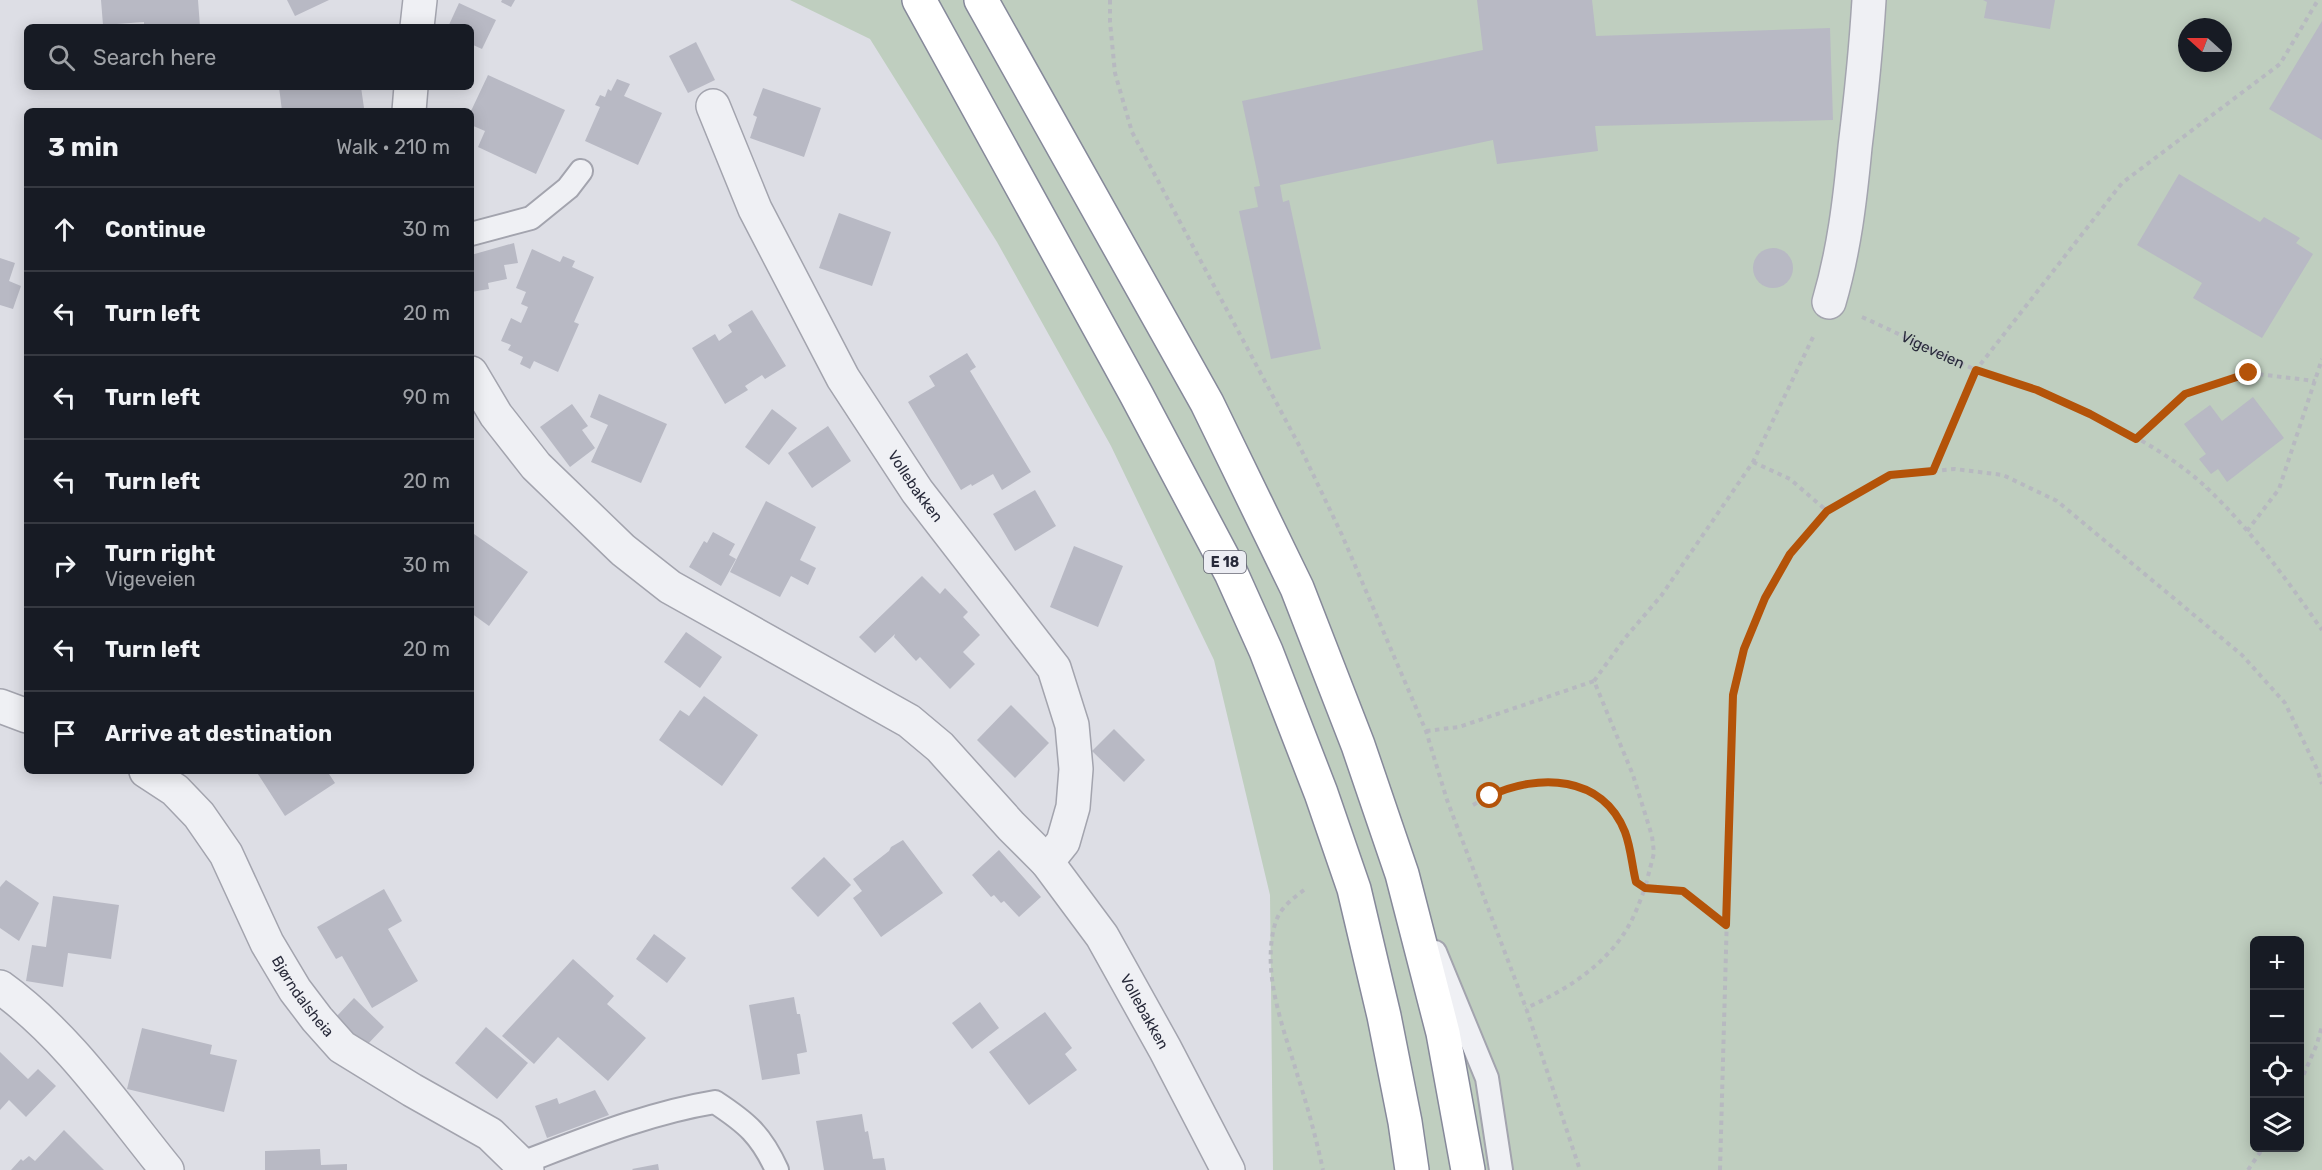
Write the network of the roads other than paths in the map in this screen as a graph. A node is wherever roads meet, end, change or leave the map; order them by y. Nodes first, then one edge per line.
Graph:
1 (420, 0) edge
2 (920, 0) edge
3 (981, 0) edge
4 (1869, 0) edge
5 (417, 24) edge
6 (411, 90) edge
7 (713, 106) dead end
8 (410, 108) edge
9 (581, 171) dead end
10 (474, 233) edge
11 (1829, 302) road end
12 (474, 378) edge
13 (0, 705) edge
14 (24, 715) edge
15 (151, 774) edge
16 (1047, 862) junction
17 (1402, 874) junction
18 (0, 987) edge
19 (524, 1166) edge
20 (167, 1170) edge
21 (777, 1170) edge
22 (1228, 1170) edge
23 (1412, 1170) edge
24 (1468, 1170) edge
25 (1501, 1170) edge

1 - 5 street
2 - 23 highway, E 18
3 - 17 highway
4 - 11 street
6 - 8 street
7 - 16 street, Vollebakken
9 - 10 lane
12 - 16 street, Vollebakken
13 - 14 street
15 - 19 street, Bjørndalsheia
16 - 22 street, Vollebakken
17 - 24 highway
17 - 25 lane
18 - 20 street
19 - 21 lane, Bjørndalsheia

